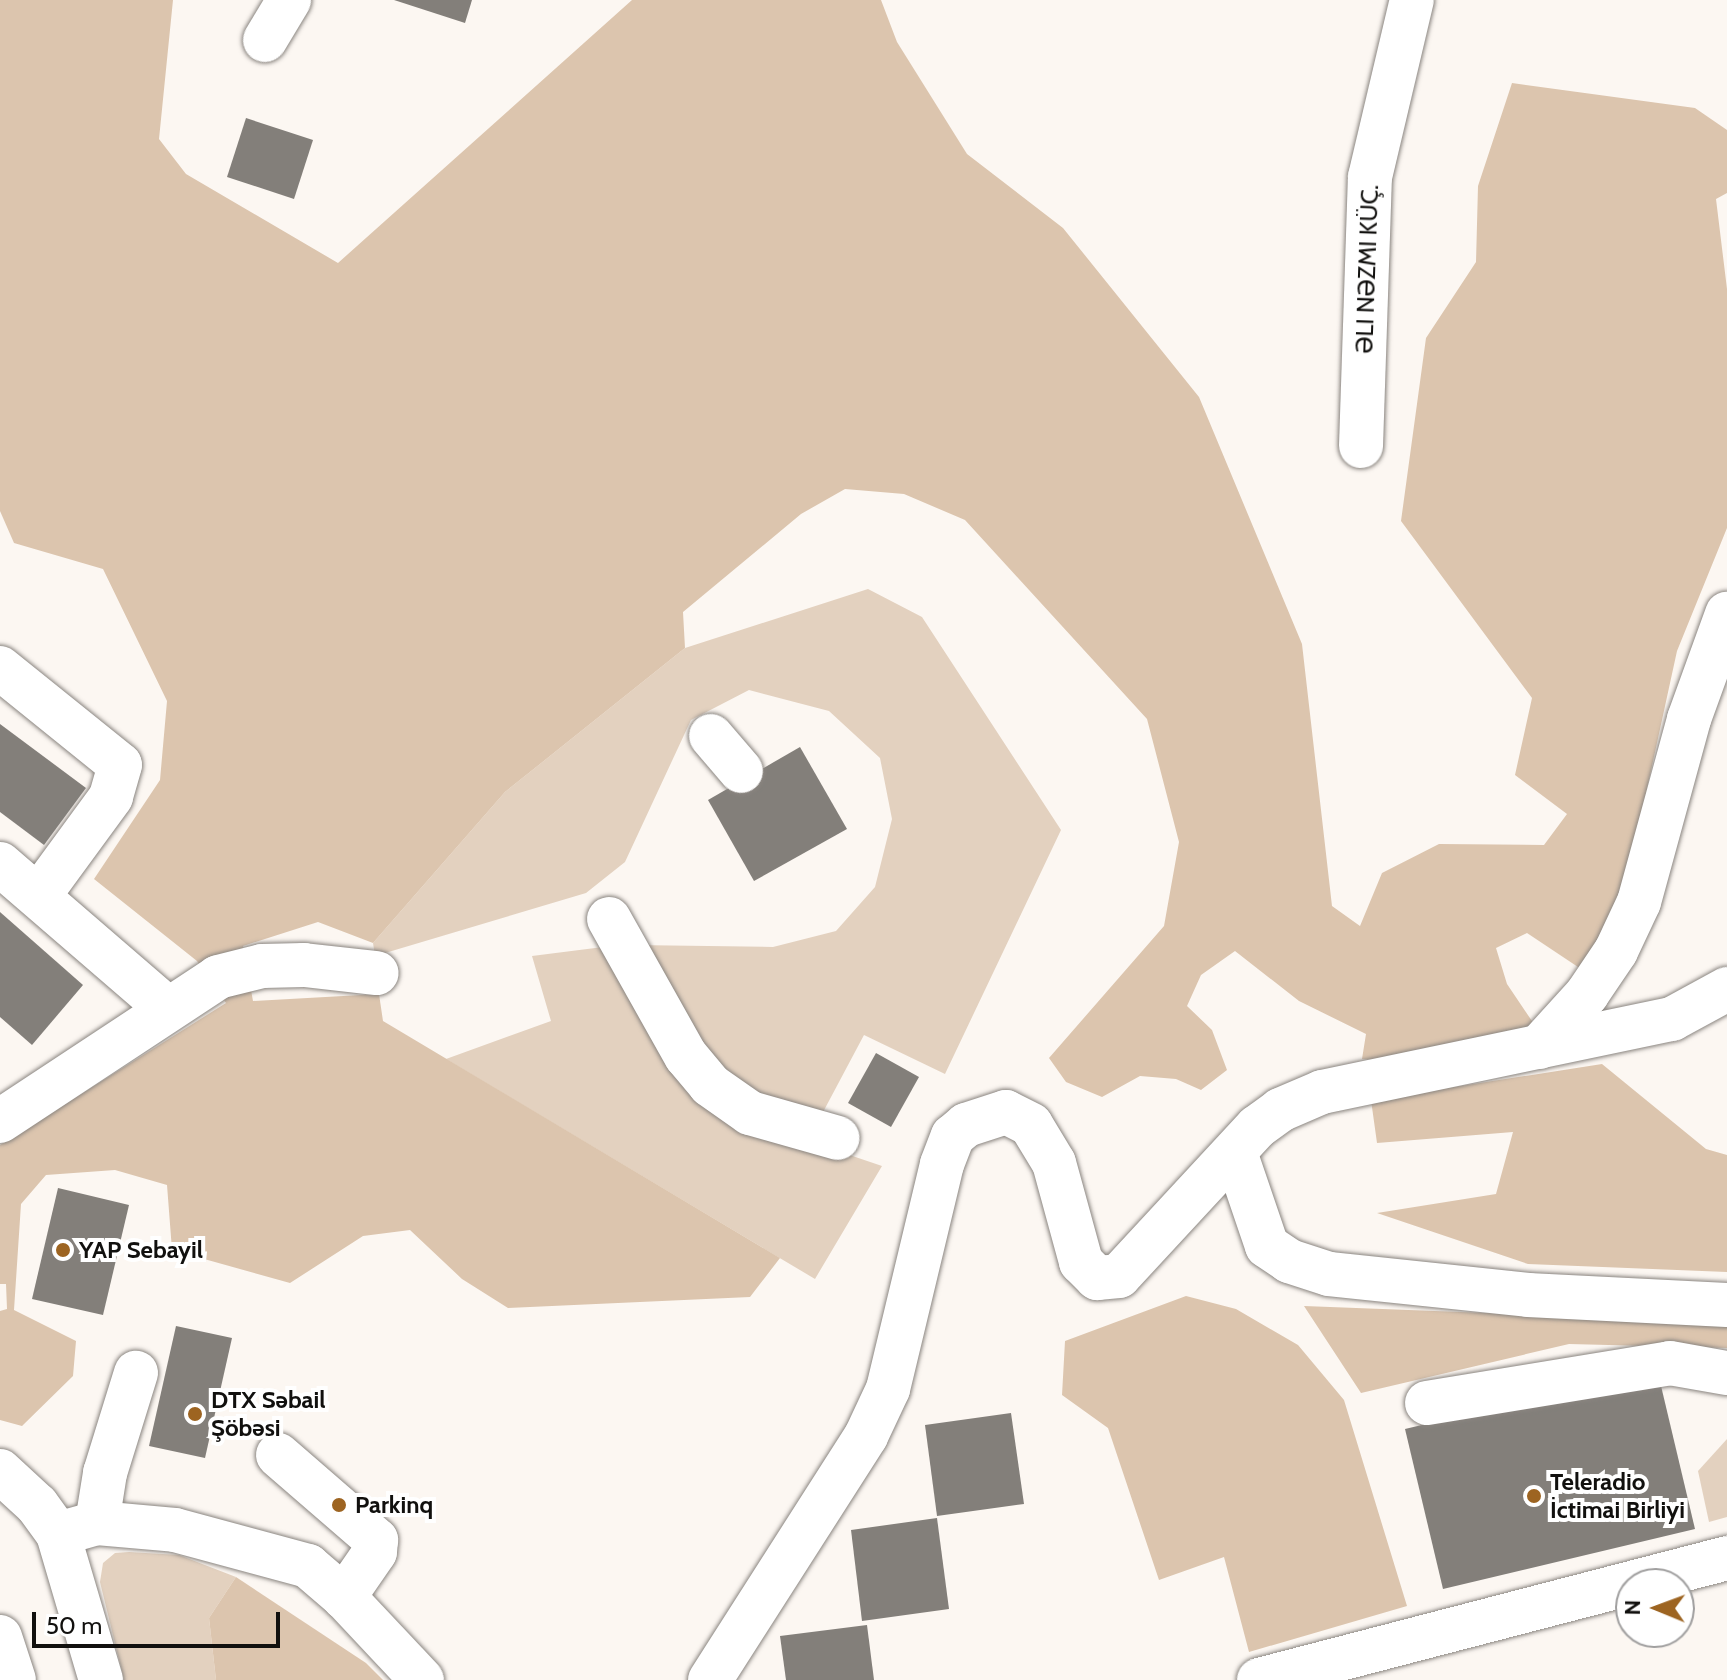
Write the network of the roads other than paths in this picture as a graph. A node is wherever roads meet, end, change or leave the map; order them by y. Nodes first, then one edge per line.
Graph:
1 (289, 0) edge
2 (1412, 0) edge
3 (265, 40) dead end
4 (1361, 446) dead end
5 (1727, 614) edge
6 (0, 668) edge
7 (711, 736) dead end
8 (741, 771) dead end
9 (0, 864) edge
10 (40, 894) junction
11 (609, 919) dead end
12 (377, 973) dead end
13 (1727, 989) edge
14 (167, 1008) junction
15 (1539, 1047) junction
16 (0, 1121) edge
17 (838, 1138) dead end
18 (1235, 1152) junction
19 (1727, 1305) edge
20 (136, 1373) dead end
21 (1727, 1373) edge
22 (1427, 1403) dead end
23 (278, 1455) dead end
24 (0, 1471) edge
25 (78, 1528) junction
26 (1727, 1558) edge
27 (344, 1597) junction
28 (0, 1637) edge
29 (14, 1680) edge
30 (101, 1680) edge
31 (422, 1680) edge
32 (710, 1680) edge
33 (1259, 1680) edge

1 - 3 street
2 - 4 street, ƏLI NƏZMI KÜÇ.
5 - 15 street
6 - 10 street
7 - 8 street
9 - 10 street
10 - 14 street
11 - 17 street
12 - 14 street
13 - 15 street
14 - 16 street
15 - 18 street
18 - 19 street
18 - 32 street
20 - 25 street
21 - 22 street
23 - 27 street
24 - 25 street
25 - 27 street
25 - 30 street
26 - 33 street
27 - 31 street
28 - 29 street

